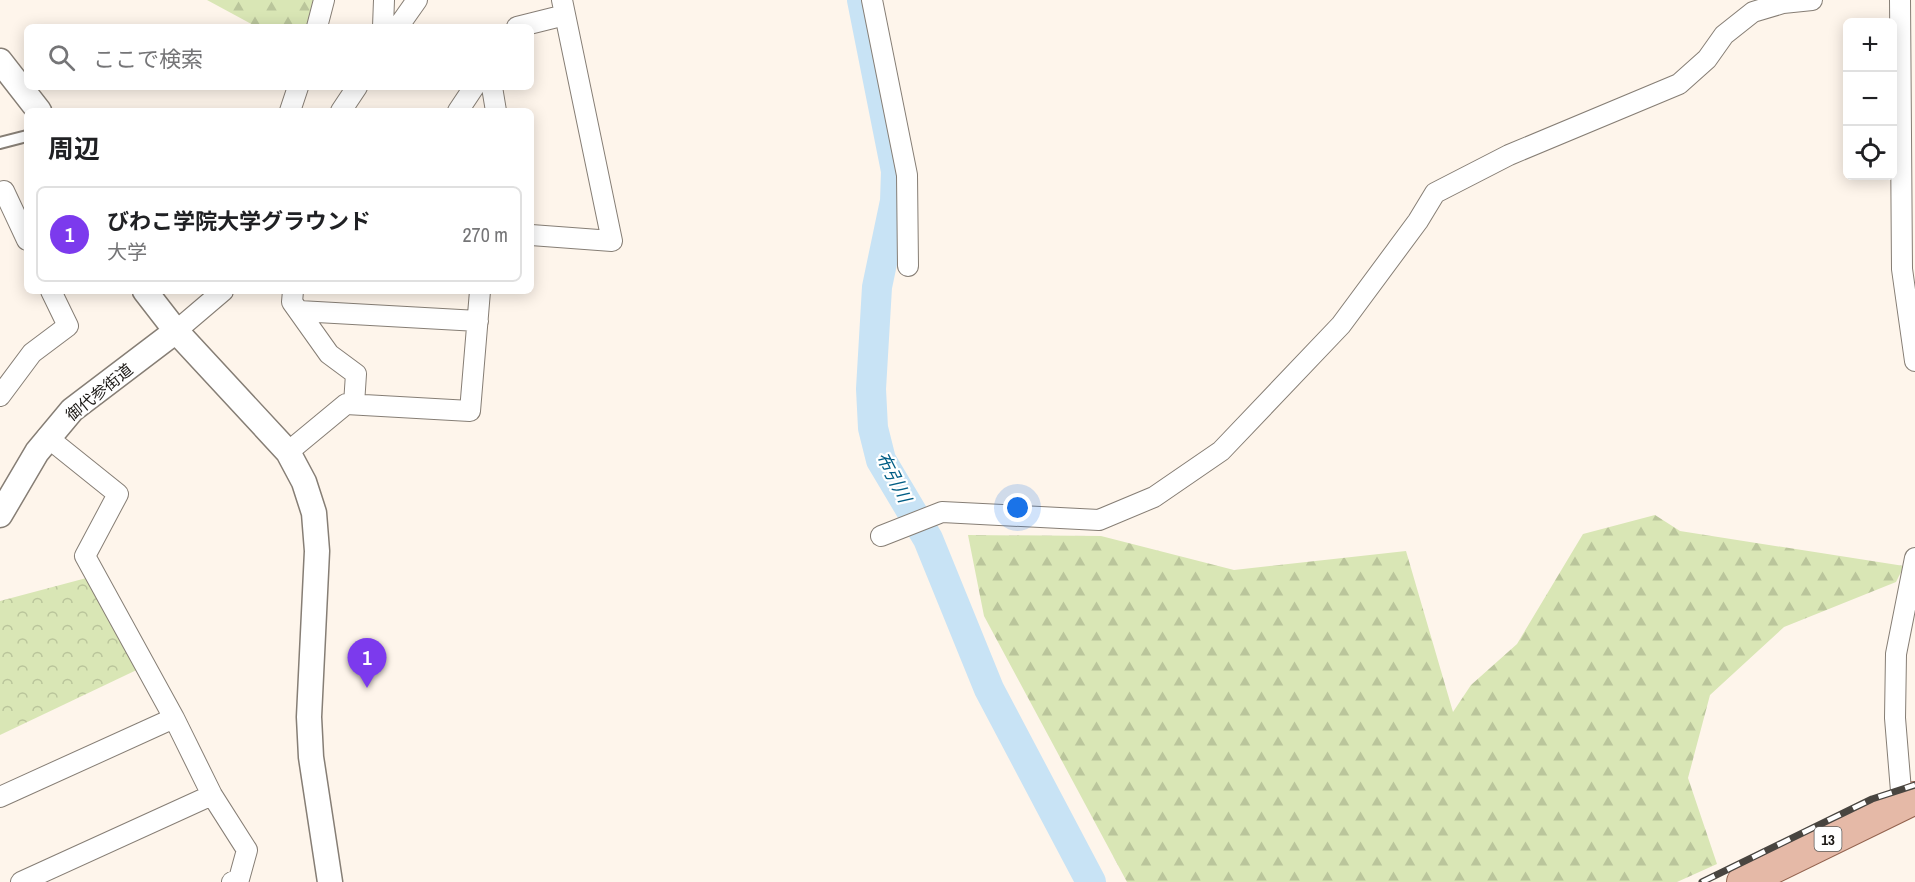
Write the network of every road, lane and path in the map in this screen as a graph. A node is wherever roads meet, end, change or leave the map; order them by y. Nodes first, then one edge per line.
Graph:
1 (324, 0) edge
2 (384, 0) edge
3 (417, 0) edge
4 (872, 0) edge
5 (1812, 0) edge
6 (1895, 3) edge
7 (563, 8) edge
8 (318, 24) edge
9 (383, 24) edge
10 (400, 24) edge
11 (524, 24) edge
12 (0, 61) edge
13 (297, 90) edge
14 (355, 90) edge
15 (472, 90) edge
16 (492, 90) edge
17 (37, 108) edge
18 (291, 108) edge
19 (343, 108) edge
20 (460, 108) edge
21 (496, 108) edge
22 (24, 137) edge
23 (0, 144) edge
24 (0, 193) edge
25 (24, 234) edge
26 (534, 235) edge
27 (908, 266) dead end
28 (52, 294) edge
29 (147, 294) edge
30 (219, 294) edge
31 (293, 294) edge
32 (480, 294) edge
33 (299, 311) junction
34 (478, 321) junction
35 (176, 331) junction
36 (1915, 361) edge
37 (0, 396) edge
38 (354, 404) junction
39 (47, 437) junction
40 (288, 452) junction
41 (0, 515) edge
42 (890, 533) dead end
43 (1915, 558) edge
44 (174, 718) junction
45 (212, 795) junction
46 (0, 797) edge
47 (1909, 801) edge
48 (21, 882) edge
49 (232, 882) edge
50 (330, 882) edge
51 (1743, 882) edge

1 - 8 street
2 - 9 street
3 - 10 street
4 - 27 street
5 - 42 street
6 - 36 street
7 - 11 street
7 - 26 street
12 - 17 street
13 - 18 street
14 - 19 street
15 - 20 street
16 - 21 street
22 - 23 lane
24 - 25 street
28 - 37 street
29 - 35 street
30 - 35 street, 御代参街道
31 - 33 street
32 - 34 street
33 - 34 street
33 - 38 street
34 - 38 street
35 - 39 street, 御代参街道
35 - 40 street
38 - 40 street
39 - 41 street, 御代参街道
39 - 44 street
40 - 50 street
43 - 47 street
44 - 45 street
44 - 46 street
45 - 48 street
45 - 49 street
47 - 51 main road, 13

